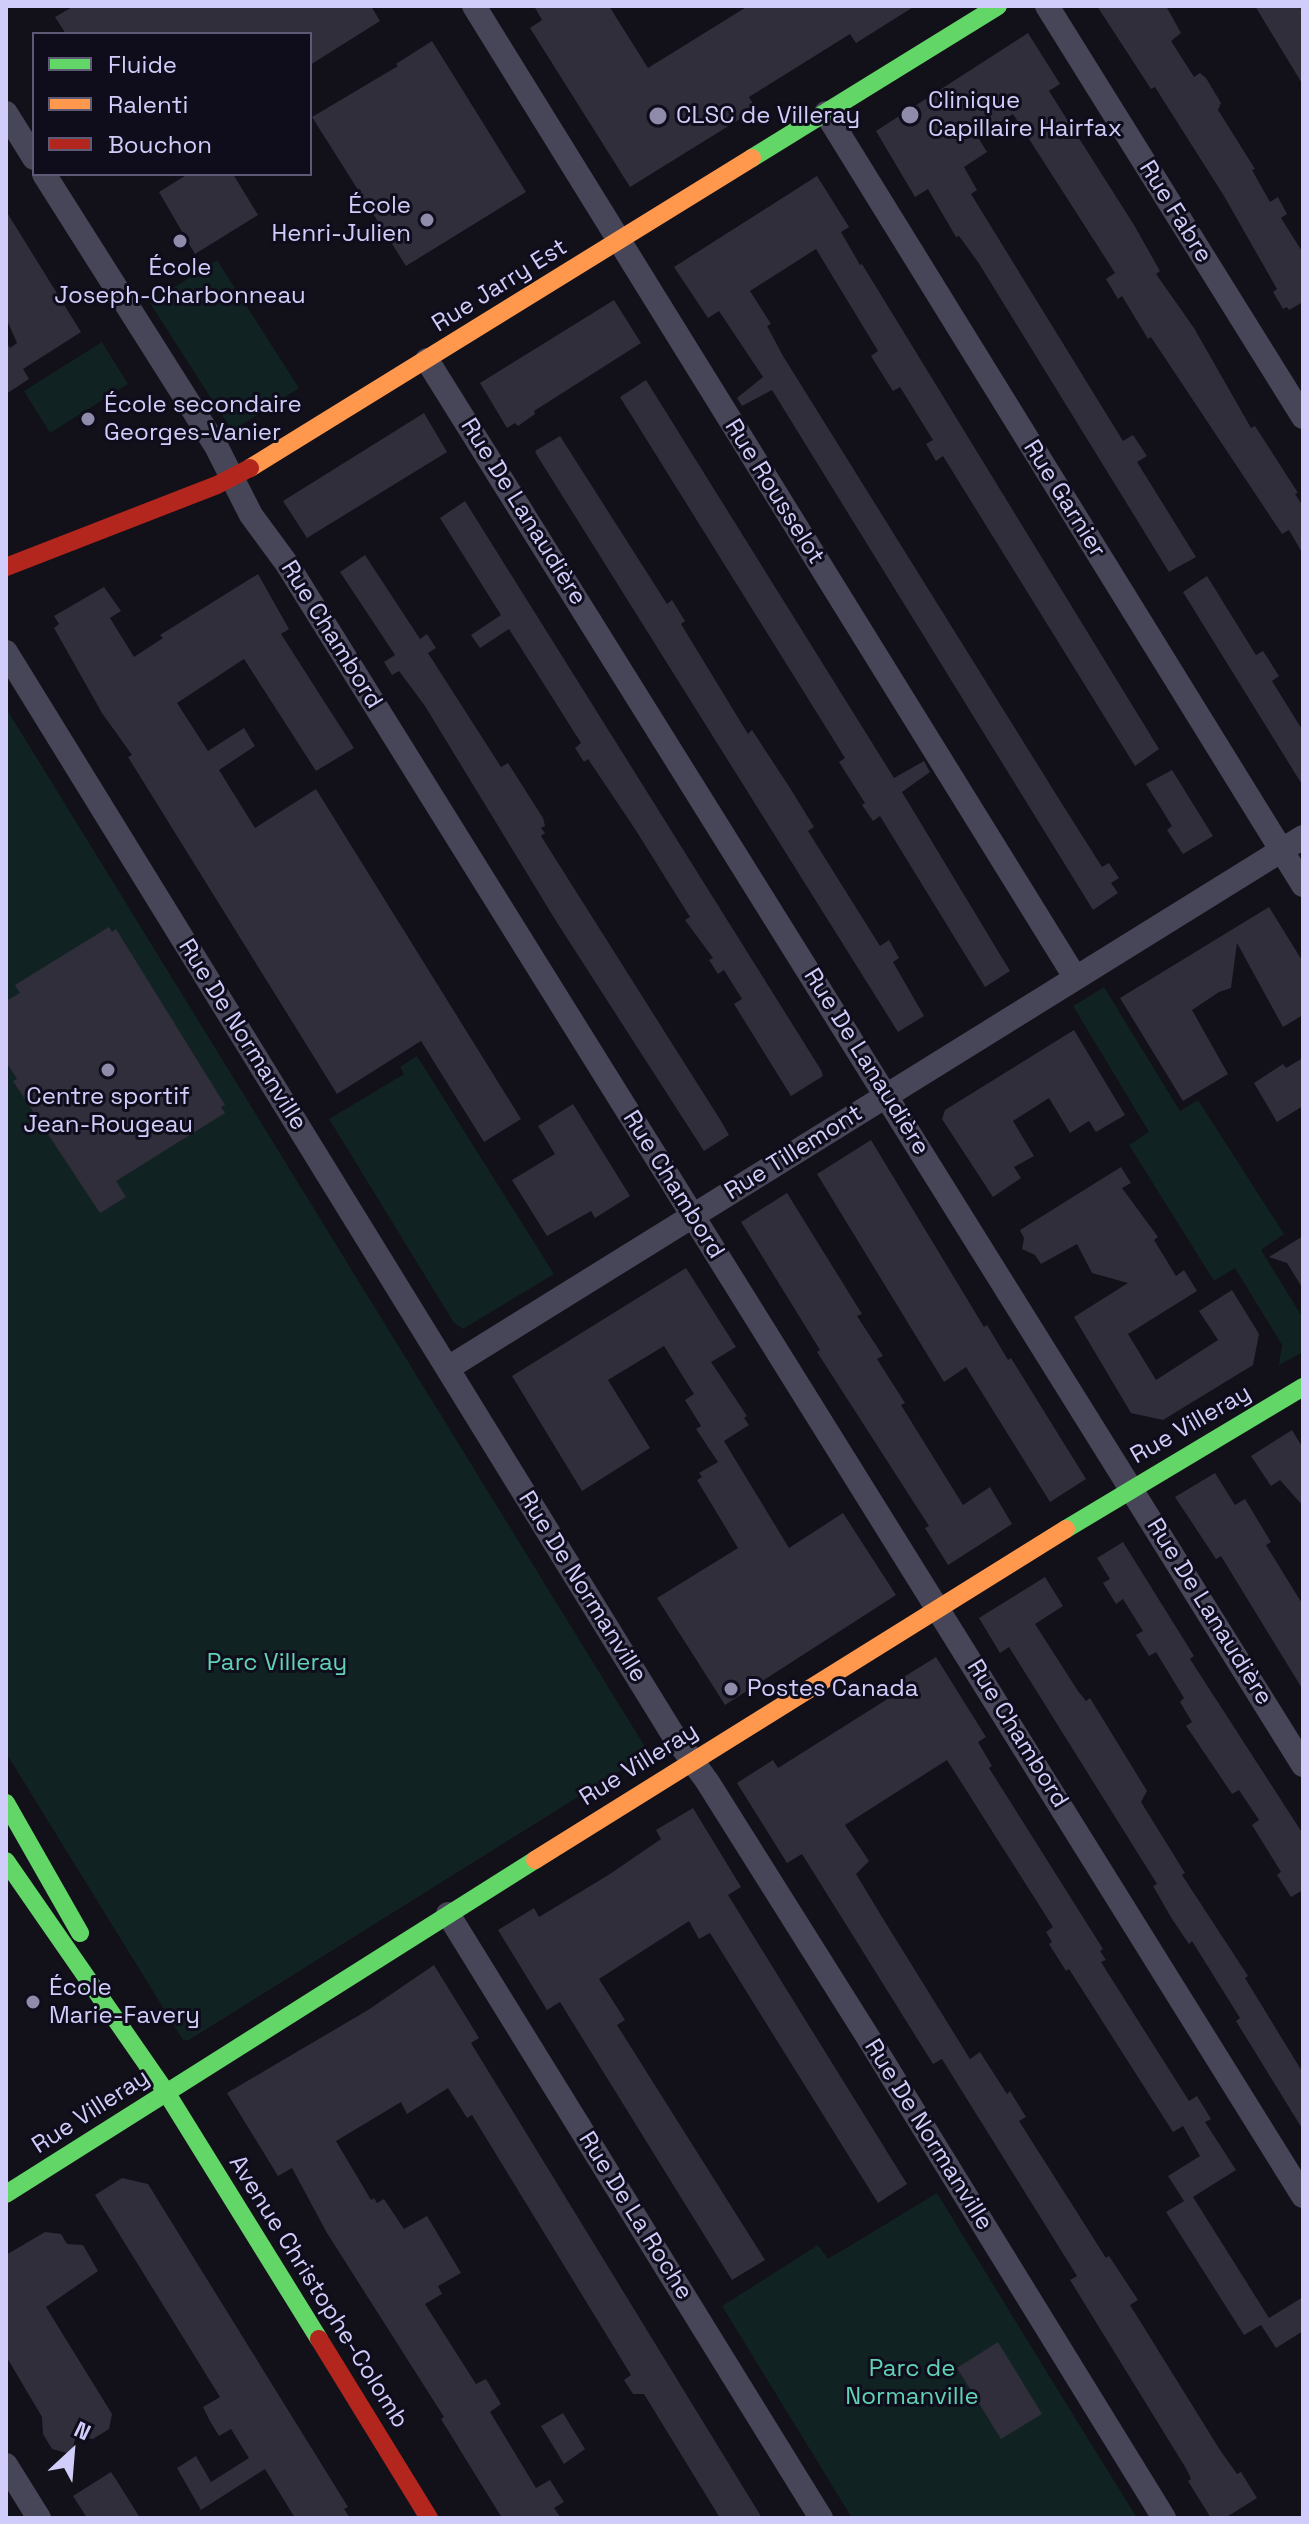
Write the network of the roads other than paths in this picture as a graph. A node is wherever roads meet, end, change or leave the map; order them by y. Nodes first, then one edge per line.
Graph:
1 (474, 6) edge
2 (998, 6) edge
3 (1047, 6) edge
4 (6, 113) edge
5 (826, 113) junction
6 (32, 155) edge
7 (45, 176) edge
8 (619, 240) junction
9 (427, 360) junction
10 (1303, 417) edge
11 (231, 479) junction
12 (6, 567) edge
13 (6, 652) edge
14 (1303, 837) edge
15 (1282, 851) junction
16 (1303, 885) edge
17 (1075, 977) junction
18 (886, 1095) junction
19 (692, 1216) junction
20 (448, 1368) junction
21 (1303, 1387) edge
22 (1132, 1487) junction
23 (938, 1606) junction
24 (692, 1760) junction
25 (1303, 1765) edge
26 (6, 1803) edge
27 (6, 1861) edge
28 (448, 1914) junction
29 (166, 2092) junction
30 (6, 2194) edge
31 (1303, 2196) edge
32 (6, 2465) edge
33 (39, 2518) edge
34 (429, 2518) edge
35 (821, 2518) edge
36 (1164, 2518) edge

1 - 8 street, Rue Rousselot
2 - 5 main road, Rue Jarry Est
3 - 10 street, Rue Fabre
4 - 6 street
5 - 8 main road, Rue Jarry Est
5 - 15 street, Rue Garnier
7 - 11 street, Rue Chambord
8 - 9 main road, Rue Jarry Est
8 - 17 street, Rue Rousselot
9 - 11 main road, Rue Jarry Est
9 - 18 street, Rue De Lanaudière
11 - 12 main road, Rue Jarry Est
11 - 19 street, Rue Chambord
13 - 20 street, Rue De Normanville
14 - 15 street, Rue Tillemont
15 - 16 street, Rue Garnier
15 - 17 street, Rue Tillemont
17 - 18 street, Rue Tillemont
18 - 19 street, Rue Tillemont
18 - 22 street, Rue De Lanaudière
19 - 20 street, Rue Tillemont
19 - 23 street, Rue Chambord
20 - 24 street, Rue De Normanville
21 - 22 main road, Rue Villeray
22 - 23 main road, Rue Villeray
22 - 25 street, Rue De Lanaudière
23 - 24 main road, Rue Villeray
23 - 31 street, Rue Chambord
24 - 28 main road, Rue Villeray
24 - 36 street, Rue De Normanville
26 - 29 main road, Avenue Christophe-Colomb
27 - 29 main road, Avenue Christophe-Colomb
28 - 29 main road, Rue Villeray
28 - 35 street, Rue De La Roche
29 - 30 main road, Rue Villeray
29 - 34 main road, Avenue Christophe-Colomb
32 - 33 street

